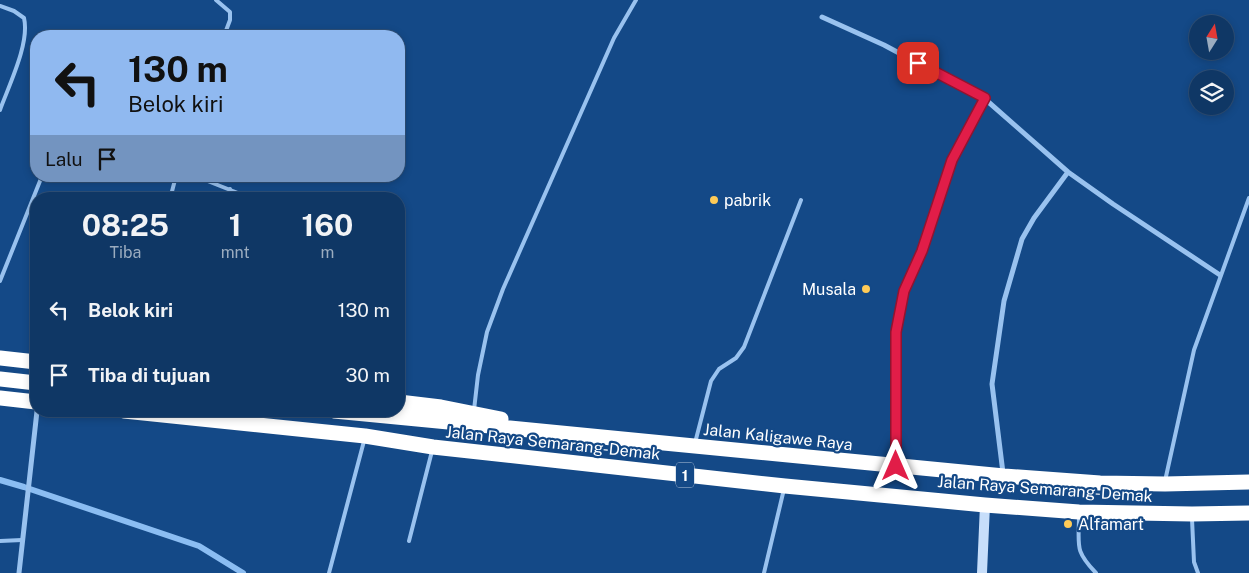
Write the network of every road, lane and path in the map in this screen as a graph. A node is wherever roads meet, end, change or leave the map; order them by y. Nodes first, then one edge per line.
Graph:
1 (216, 0) edge
2 (636, 0) edge
3 (0, 6) edge
4 (822, 17) dead end
5 (226, 30) edge
6 (985, 98) junction
7 (0, 110) edge
8 (1068, 172) junction
9 (211, 182) edge
10 (230, 189) junction
11 (229, 192) edge
12 (237, 192) edge
13 (1249, 198) edge
14 (801, 200) dead end
15 (30, 206) edge
16 (1220, 275) junction
17 (0, 281) edge
18 (0, 358) edge
19 (30, 361) edge
20 (0, 379) edge
21 (30, 382) edge
22 (0, 398) edge
23 (30, 401) edge
24 (405, 403) edge
25 (474, 413) junction
26 (36, 417) edge
27 (182, 417) edge
28 (397, 417) edge
29 (564, 433) junction
30 (366, 436) junction
31 (696, 440) junction
32 (433, 447) junction
33 (896, 466) junction
34 (1004, 476) junction
35 (1249, 482) edge
36 (1165, 484) junction
37 (785, 486) junction
38 (985, 505) junction
39 (1249, 513) edge
40 (1192, 514) junction
41 (1079, 518) junction
42 (22, 540) junction
43 (409, 541) dead end
44 (0, 542) edge
45 (19, 573) edge
46 (329, 573) edge
47 (764, 573) edge
48 (982, 573) edge
49 (1096, 573) edge
50 (1198, 573) edge

1 - 5 lane
2 - 25 lane
3 - 7 lane
4 - 6 street
6 - 8 street
6 - 33 street
8 - 16 street
8 - 34 street
9 - 10 lane
10 - 11 lane
10 - 12 lane
13 - 16 lane
14 - 31 lane
15 - 17 lane
16 - 36 lane
18 - 19 highway
20 - 21 highway
22 - 23 highway
24 - 25 highway
25 - 29 highway
26 - 42 street
27 - 30 highway, Jalan Raya Semarang-Demak / 1
28 - 29 highway, Jalan Kaligawe Raya / 1
29 - 31 highway, Jalan Kaligawe Raya / 1
30 - 32 highway, Jalan Raya Semarang-Demak / 1
30 - 46 lane
31 - 33 highway, Jalan Kaligawe Raya / 1
32 - 37 highway, Jalan Raya Semarang-Demak / 1
32 - 43 lane
33 - 34 highway, Jalan Kaligawe Raya / 1
34 - 36 highway, Jalan Kaligawe Raya / 1
35 - 36 highway, Jalan Kaligawe Raya / 1
37 - 38 highway, Jalan Raya Semarang-Demak / 1
37 - 47 lane
38 - 41 highway, Jalan Raya Semarang-Demak / 1
38 - 48 street
39 - 40 highway, Jalan Raya Semarang-Demak / 1
40 - 41 highway, Jalan Raya Semarang-Demak / 1
40 - 50 lane
41 - 49 lane
42 - 44 lane
42 - 45 street

